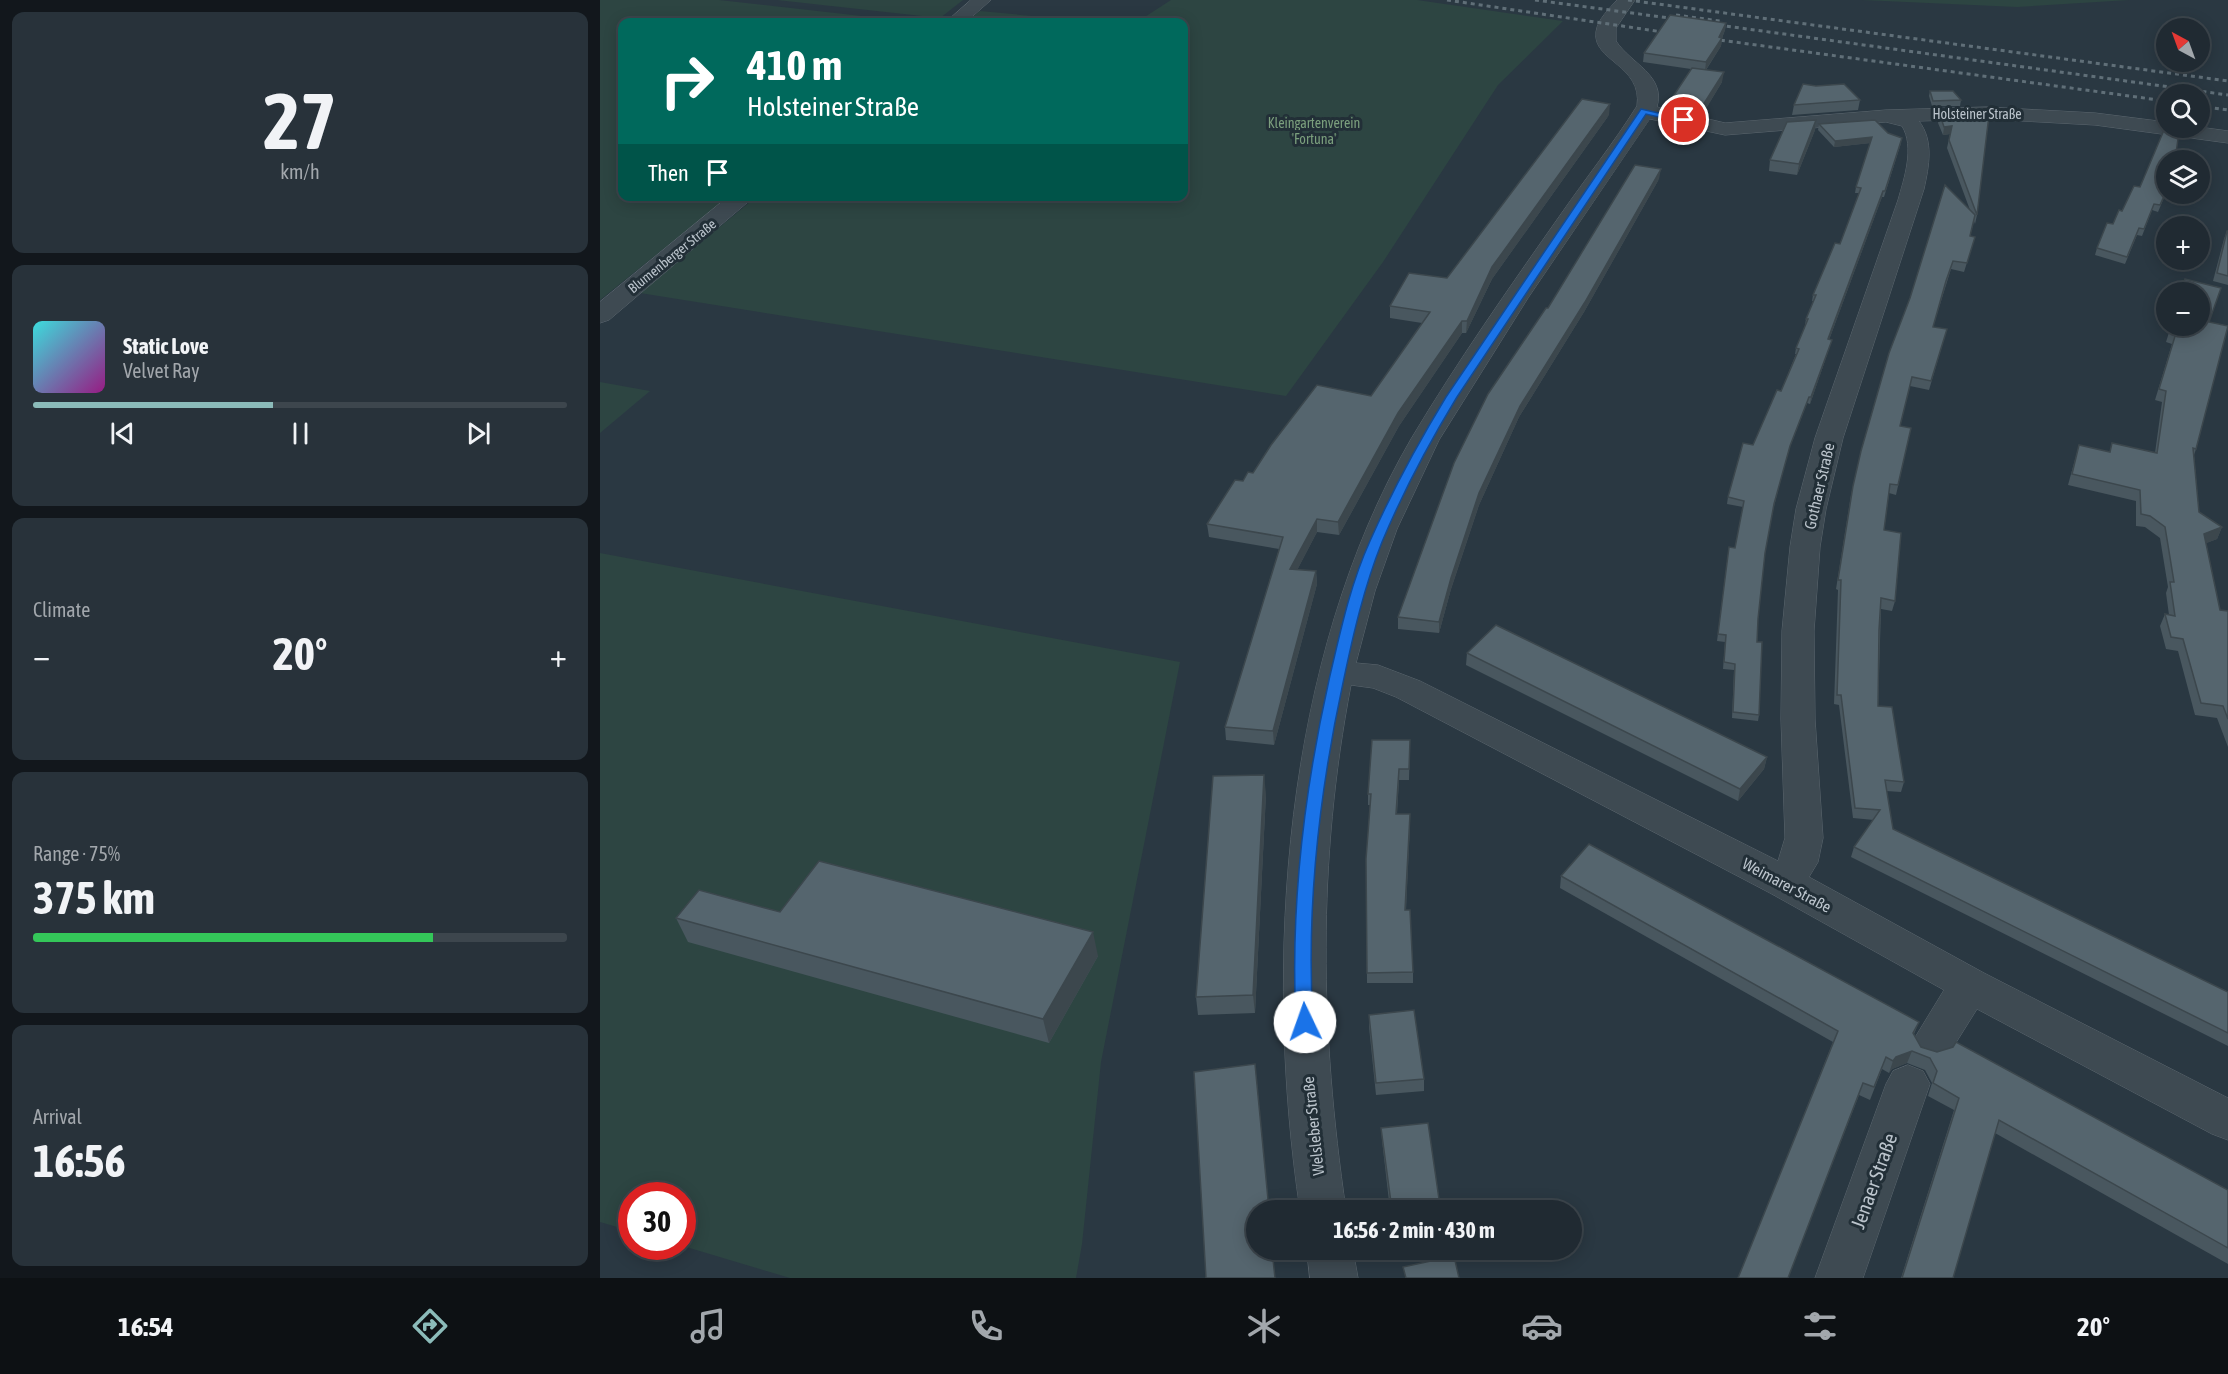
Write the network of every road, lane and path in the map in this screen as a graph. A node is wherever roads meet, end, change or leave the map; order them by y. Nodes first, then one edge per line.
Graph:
1 (982, 0) edge
2 (1626, 0) edge
3 (960, 18) edge
4 (1886, 116) junction
5 (1644, 131) junction
6 (2228, 137) edge
7 (738, 201) edge
8 (600, 315) edge
9 (1338, 672) junction
10 (1784, 882) junction
11 (1970, 985) junction
12 (1932, 1044) dead end
13 (1908, 1084) dead end
14 (2228, 1120) edge
15 (1322, 1200) edge
16 (1331, 1260) edge
17 (1334, 1278) edge
18 (1839, 1278) edge

1 - 3 street
2 - 5 street
4 - 5 street, Holsteiner Straße
4 - 6 street, Holsteiner Straße
4 - 10 street, Gothaer Straße
5 - 9 street, Welsleber Straße
7 - 8 street, Blumenberger Straße
9 - 10 street, Weimarer Straße
9 - 15 street, Welsleber Straße
10 - 11 street, Weimarer Straße
11 - 12 street
11 - 14 street, Weimarer Straße
13 - 18 street, Jenaer Straße
16 - 17 street

